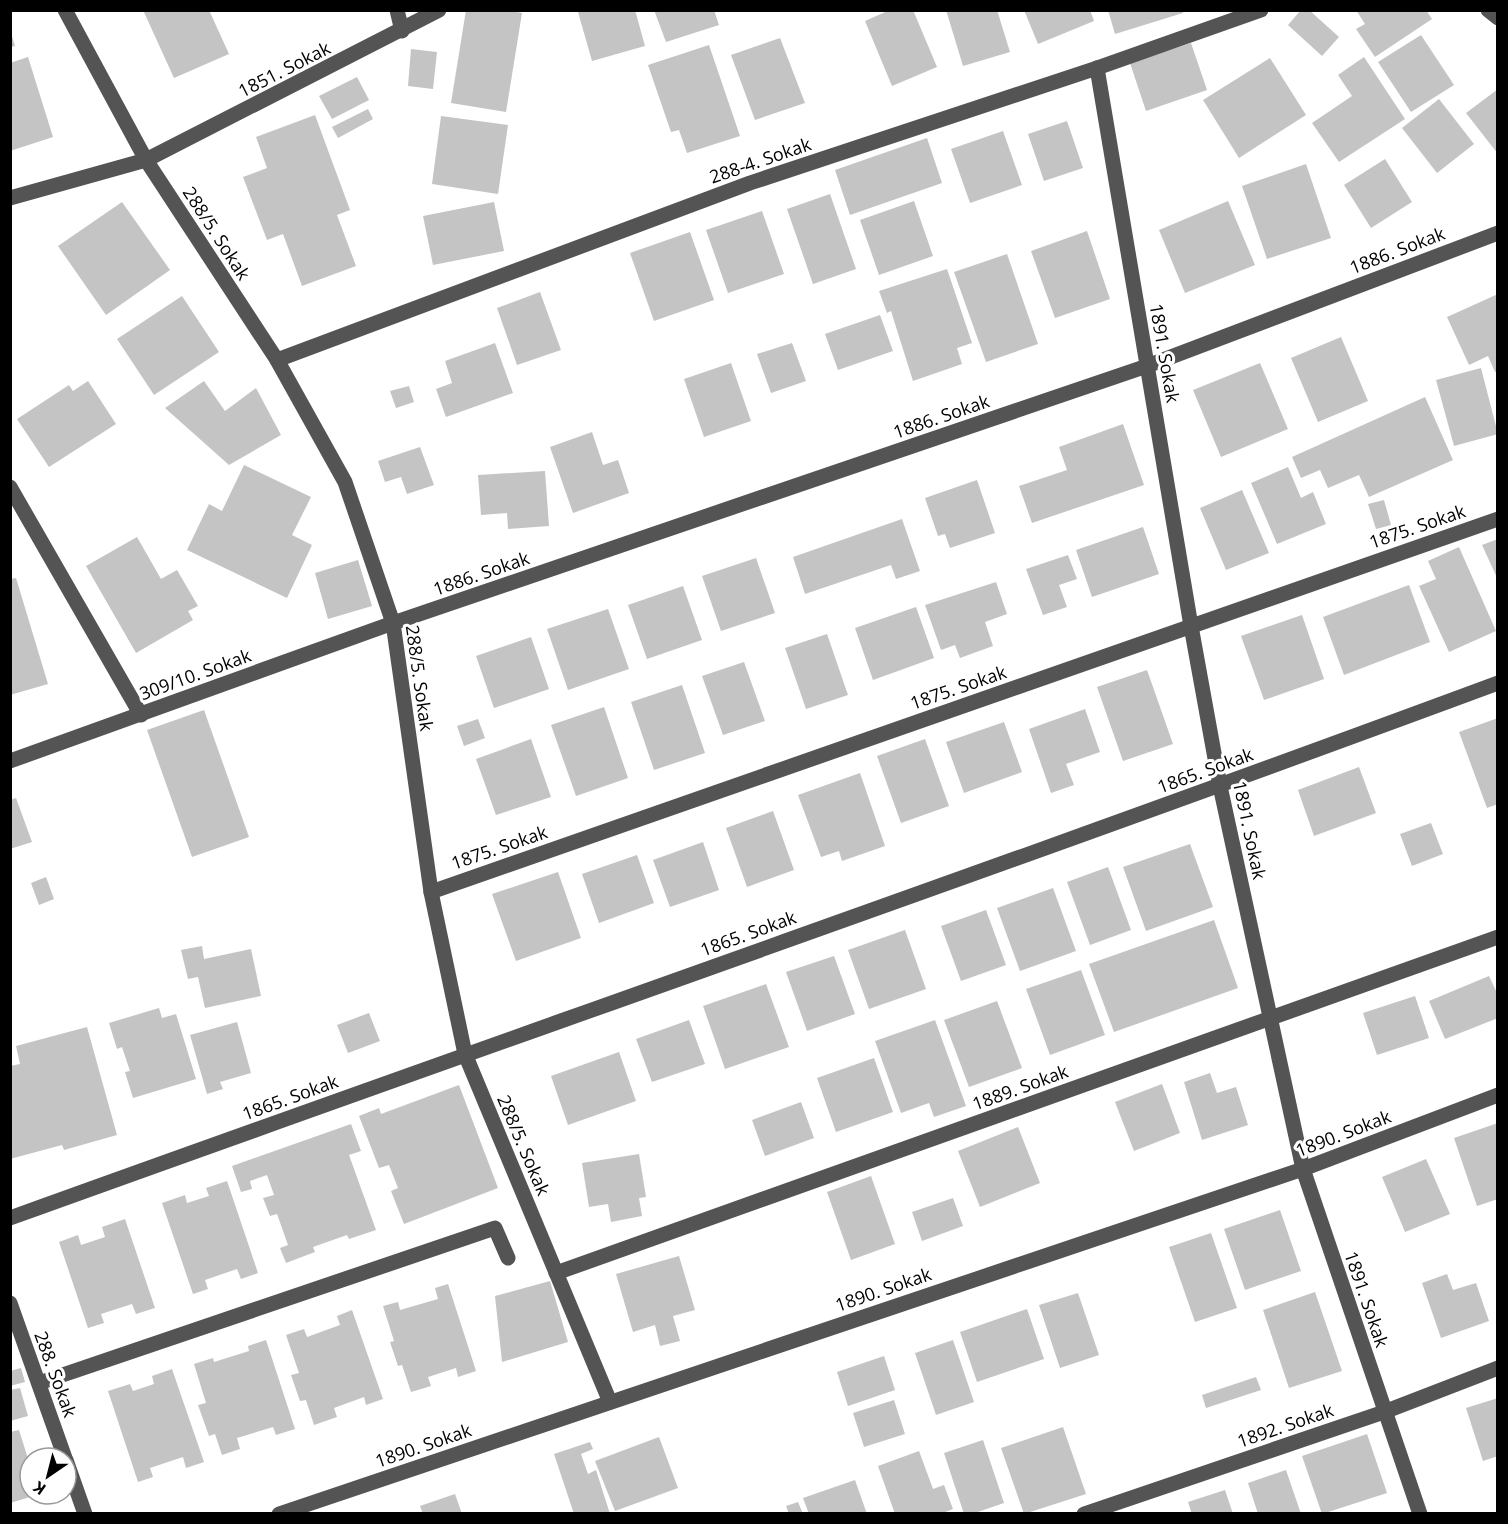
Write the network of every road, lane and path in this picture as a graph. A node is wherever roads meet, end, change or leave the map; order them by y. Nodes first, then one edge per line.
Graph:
1 (65, 10) edge
2 (397, 10) edge
3 (439, 10) edge
4 (1261, 10) edge
5 (1488, 10) edge
6 (1497, 18) edge
7 (402, 31) junction
8 (1097, 68) junction
9 (146, 160) junction
10 (10, 198) edge
11 (1497, 233) edge
12 (277, 360) junction
13 (1147, 366) junction
14 (10, 487) edge
15 (1497, 519) edge
16 (393, 623) junction
17 (1191, 626) junction
18 (1497, 683) edge
19 (141, 715) junction
20 (10, 762) edge
21 (1220, 786) junction
22 (431, 892) junction
23 (1497, 937) edge
24 (1271, 1019) junction
25 (465, 1054) junction
26 (1497, 1095) edge
27 (1303, 1169) junction
28 (10, 1218) edge
29 (508, 1258) dead end
30 (555, 1273) junction
31 (10, 1303) edge
32 (1497, 1368) edge
33 (39, 1383) junction
34 (610, 1402) junction
35 (1384, 1412) junction
36 (61, 1446) edge
37 (78, 1494) edge
38 (301, 1510) edge
39 (85, 1514) edge
40 (279, 1514) edge
41 (1084, 1514) edge
42 (1420, 1514) edge

1 - 9 street, 288/5. Sokak
2 - 7 street
3 - 7 street, 1851. Sokak
4 - 8 street, 288-4. Sokak
5 - 6 street
7 - 9 street, 1851. Sokak
8 - 12 street, 288-4. Sokak
8 - 13 street, 1891. Sokak
9 - 10 street, 1851. Sokak
9 - 12 street, 288/5. Sokak
11 - 13 street, 1886. Sokak
12 - 16 street, 288/5. Sokak
13 - 16 street, 1886. Sokak
13 - 17 street, 1891. Sokak
14 - 19 street
15 - 17 street, 1875. Sokak
16 - 19 street, 309/10. Sokak
16 - 22 street, 288/5. Sokak
17 - 21 street, 1891. Sokak
17 - 22 street, 1875. Sokak
18 - 21 street, 1865. Sokak
19 - 20 street, 309/10. Sokak
21 - 24 street, 1891. Sokak
21 - 25 street, 1865. Sokak
22 - 25 street, 288/5. Sokak
23 - 24 street, 1889. Sokak
24 - 27 street, 1891. Sokak
24 - 30 street, 1889. Sokak
25 - 28 street, 1865. Sokak
25 - 30 street, 288/5. Sokak
26 - 27 street, 1890. Sokak
27 - 34 street, 1890. Sokak
27 - 35 street, 1891. Sokak
29 - 33 street
30 - 34 street, 288/5. Sokak
31 - 33 street, 288. Sokak
32 - 35 street, 1892. Sokak
33 - 36 street, 288. Sokak
34 - 38 street, 1890. Sokak
35 - 41 street, 1892. Sokak
35 - 42 street, 1891. Sokak
37 - 39 street, 288. Sokak
38 - 40 street, 1890. Sokak

